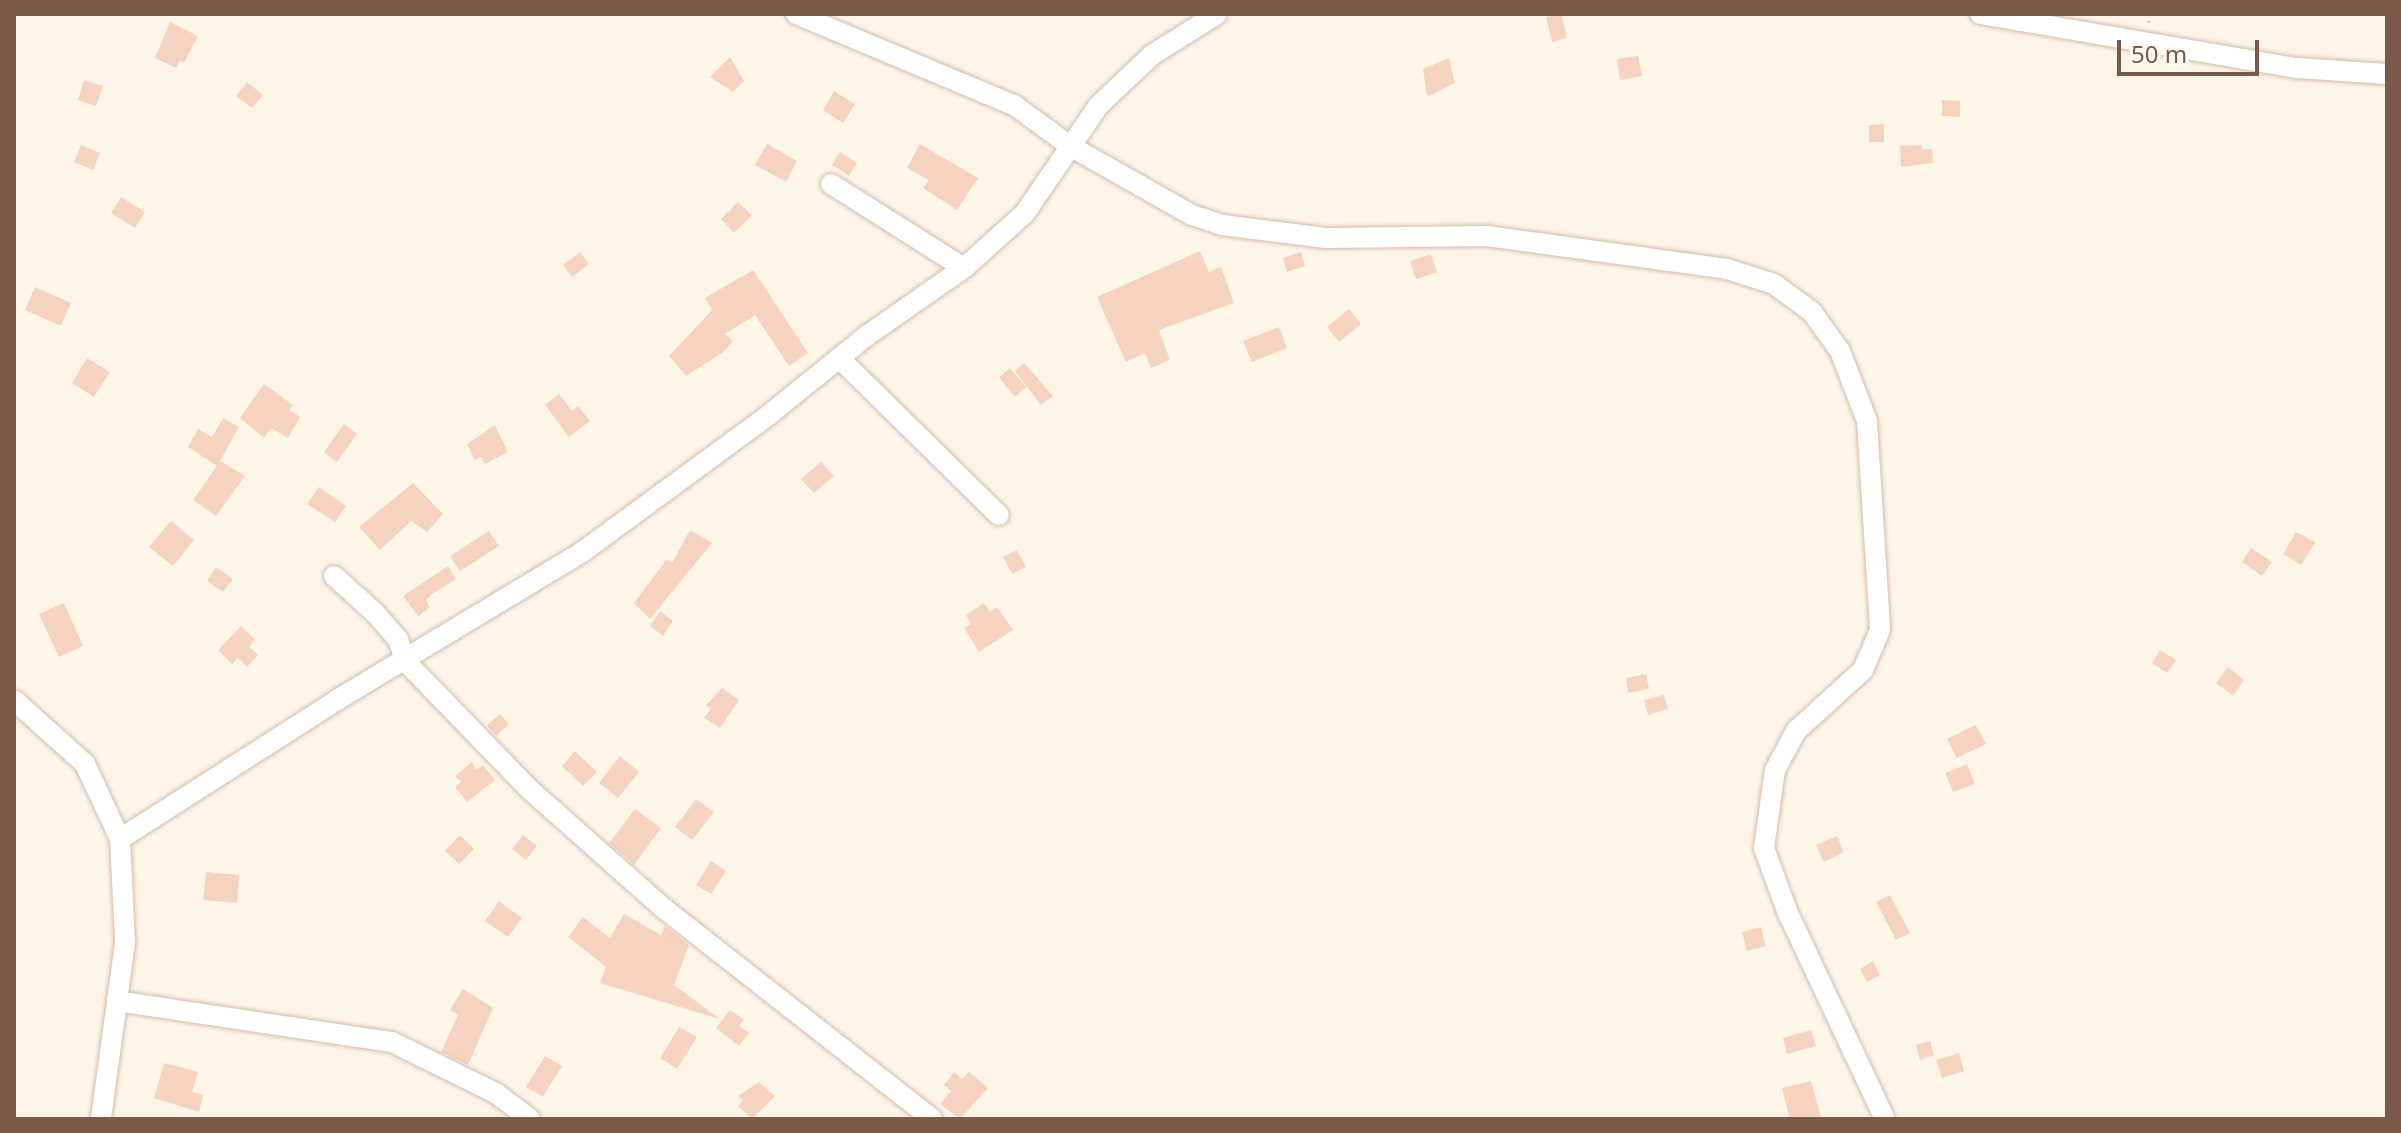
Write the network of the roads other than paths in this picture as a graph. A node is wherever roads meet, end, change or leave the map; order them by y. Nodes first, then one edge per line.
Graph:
1 (796, 14) edge
2 (1217, 14) edge
3 (1980, 14) edge
4 (2387, 74) edge
5 (1070, 146) junction
6 (831, 184) dead end
7 (964, 268) junction
8 (839, 358) junction
9 (999, 515) dead end
10 (334, 576) dead end
11 (406, 662) junction
12 (14, 700) edge
13 (120, 839) junction
14 (117, 1001) junction
15 (101, 1119) edge
16 (530, 1119) edge
17 (932, 1119) edge
18 (1885, 1119) edge

1 - 5 street
2 - 5 street
3 - 4 street
5 - 7 street
5 - 18 street
6 - 7 street
7 - 8 street
8 - 9 street
8 - 11 street
10 - 11 street
11 - 13 street
11 - 17 street
12 - 13 street
13 - 14 street
14 - 15 street
14 - 16 street

